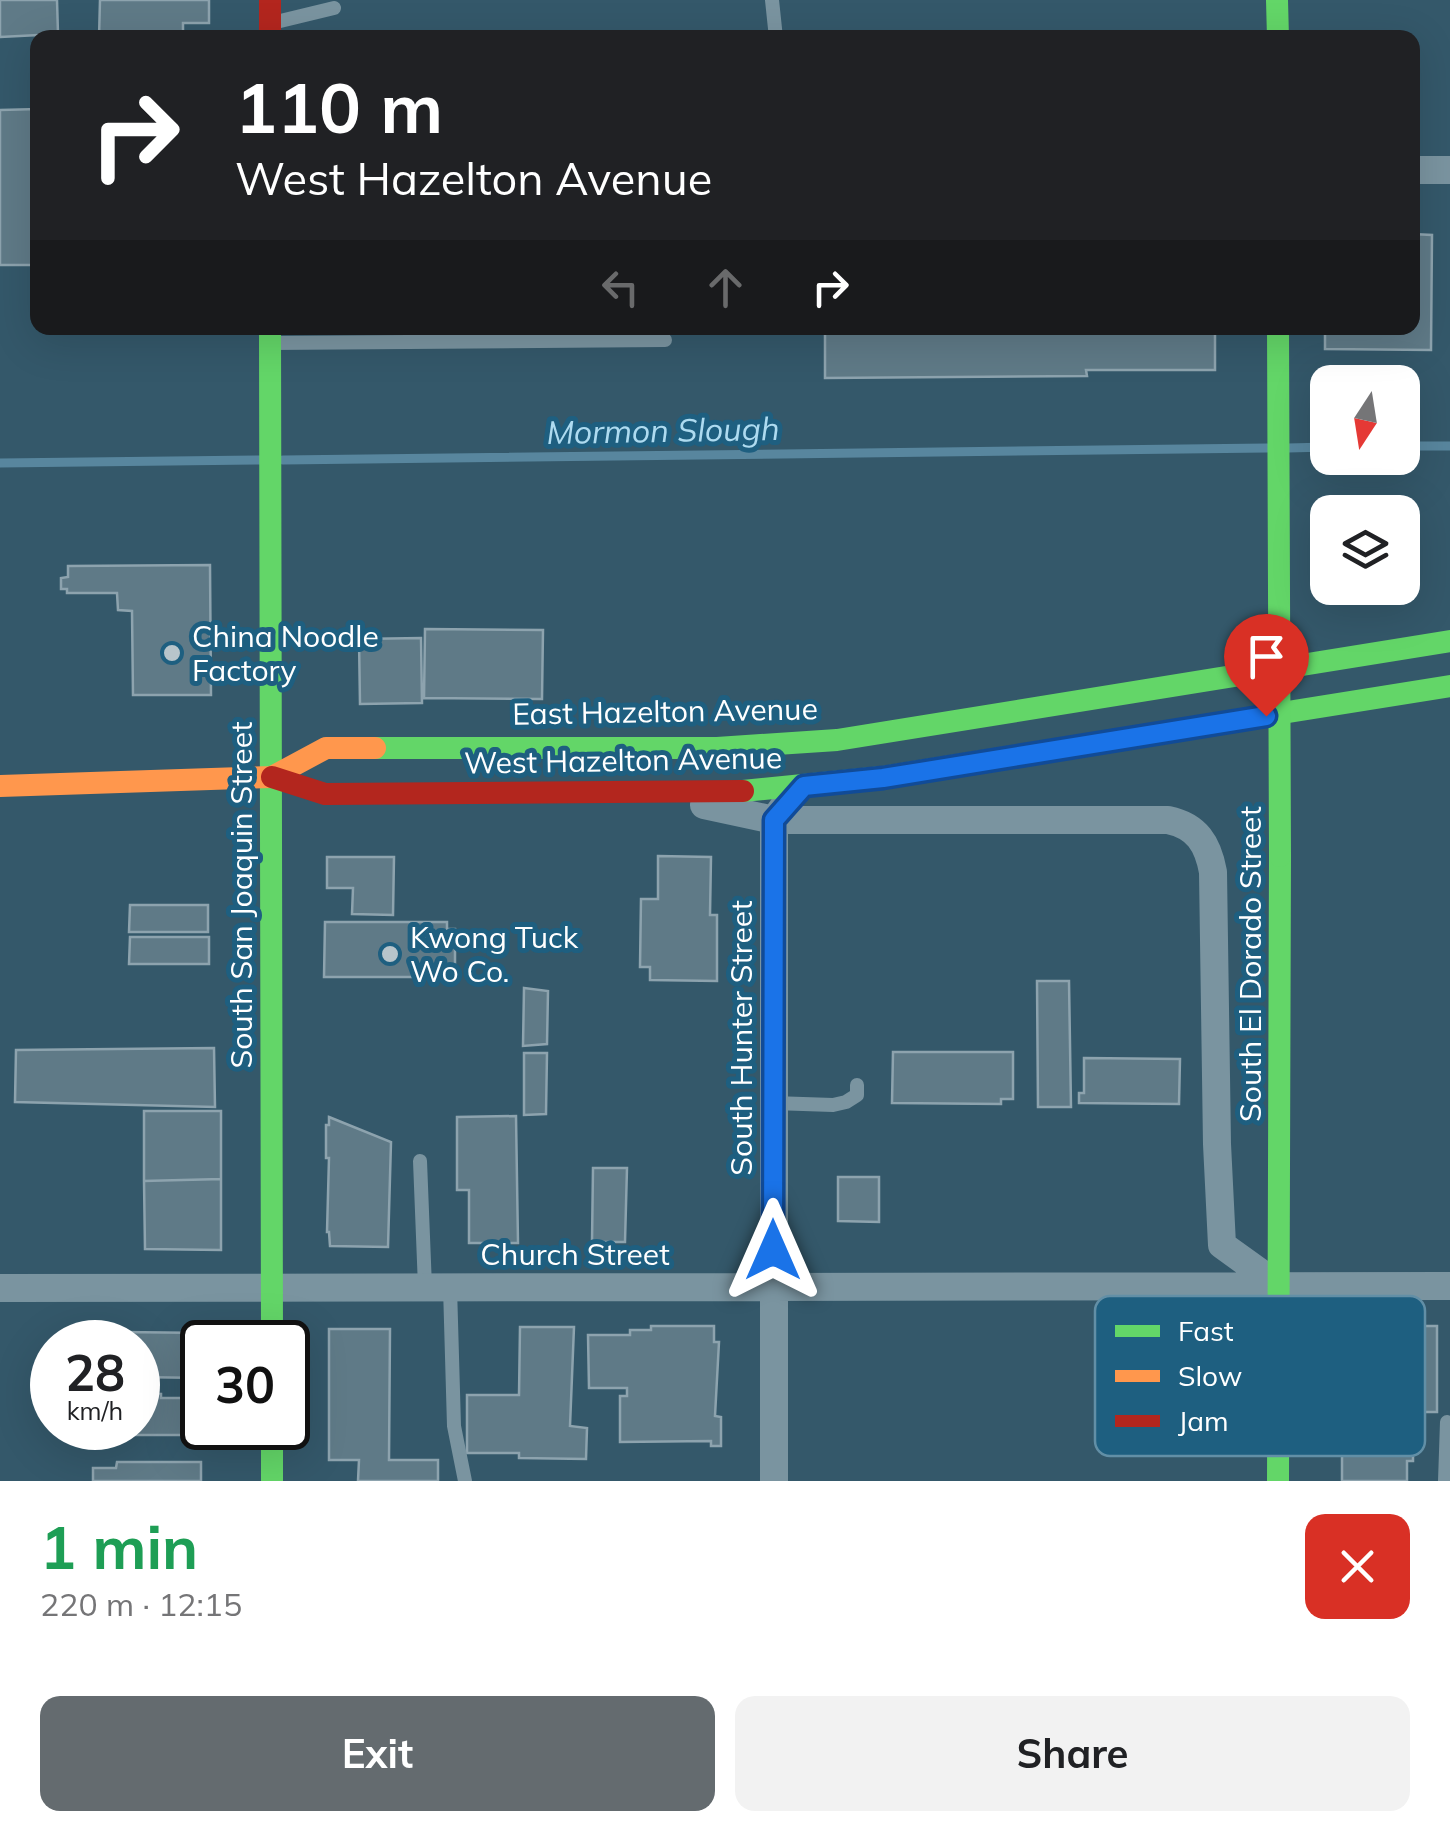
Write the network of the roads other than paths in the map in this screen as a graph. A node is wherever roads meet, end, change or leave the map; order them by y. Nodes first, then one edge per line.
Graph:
1 (772, 0) edge
2 (1278, 0) edge
3 (334, 8) dead end
4 (270, 20) edge
5 (775, 30) edge
6 (1278, 30) edge
7 (1420, 170) edge
8 (1450, 170) edge
9 (1278, 335) edge
10 (270, 336) edge
11 (665, 340) dead end
12 (1450, 641) edge
13 (1450, 686) edge
14 (272, 777) junction
15 (0, 786) edge
16 (804, 786) junction
17 (648, 793) junction
18 (774, 820) junction
19 (857, 1085) dead end
20 (773, 1103) junction
21 (420, 1160) dead end
22 (1280, 1286) junction
23 (1450, 1286) edge
24 (438, 1287) junction
25 (773, 1287) junction
26 (0, 1288) edge
27 (272, 1288) junction
28 (1280, 1296) edge
29 (272, 1320) edge
30 (1447, 1422) dead end
31 (272, 1450) edge
32 (1278, 1456) edge
33 (272, 1481) edge
34 (465, 1481) edge
35 (774, 1481) edge
36 (1278, 1481) edge
37 (1446, 1481) edge

1 - 5 lane
2 - 6 main road
3 - 4 lane
7 - 8 street
9 - 22 main road, South El Dorado Street, bridge
10 - 11 lane
10 - 14 main road, South San Joaquin Street
12 - 14 main road, East Hazelton Avenue
13 - 16 main road, West Hazelton Avenue
14 - 15 main road, East Hazelton Avenue
14 - 17 main road, West Hazelton Avenue
14 - 27 main road, South San Joaquin Street
16 - 17 main road, West Hazelton Avenue
16 - 18 street
17 - 18 street
18 - 20 street, South Hunter Street
18 - 22 street
19 - 20 lane
20 - 25 street, South Hunter Street
21 - 24 lane
22 - 23 street, Church Street
22 - 25 street, Church Street
22 - 28 main road, South El Dorado Street
24 - 25 street, Church Street
24 - 27 street, Church Street
24 - 34 lane
25 - 35 street, South Hunter Street
26 - 27 street, Church Street
27 - 29 main road, South San Joaquin Street
30 - 37 lane
31 - 33 main road
32 - 36 main road, South El Dorado Street

